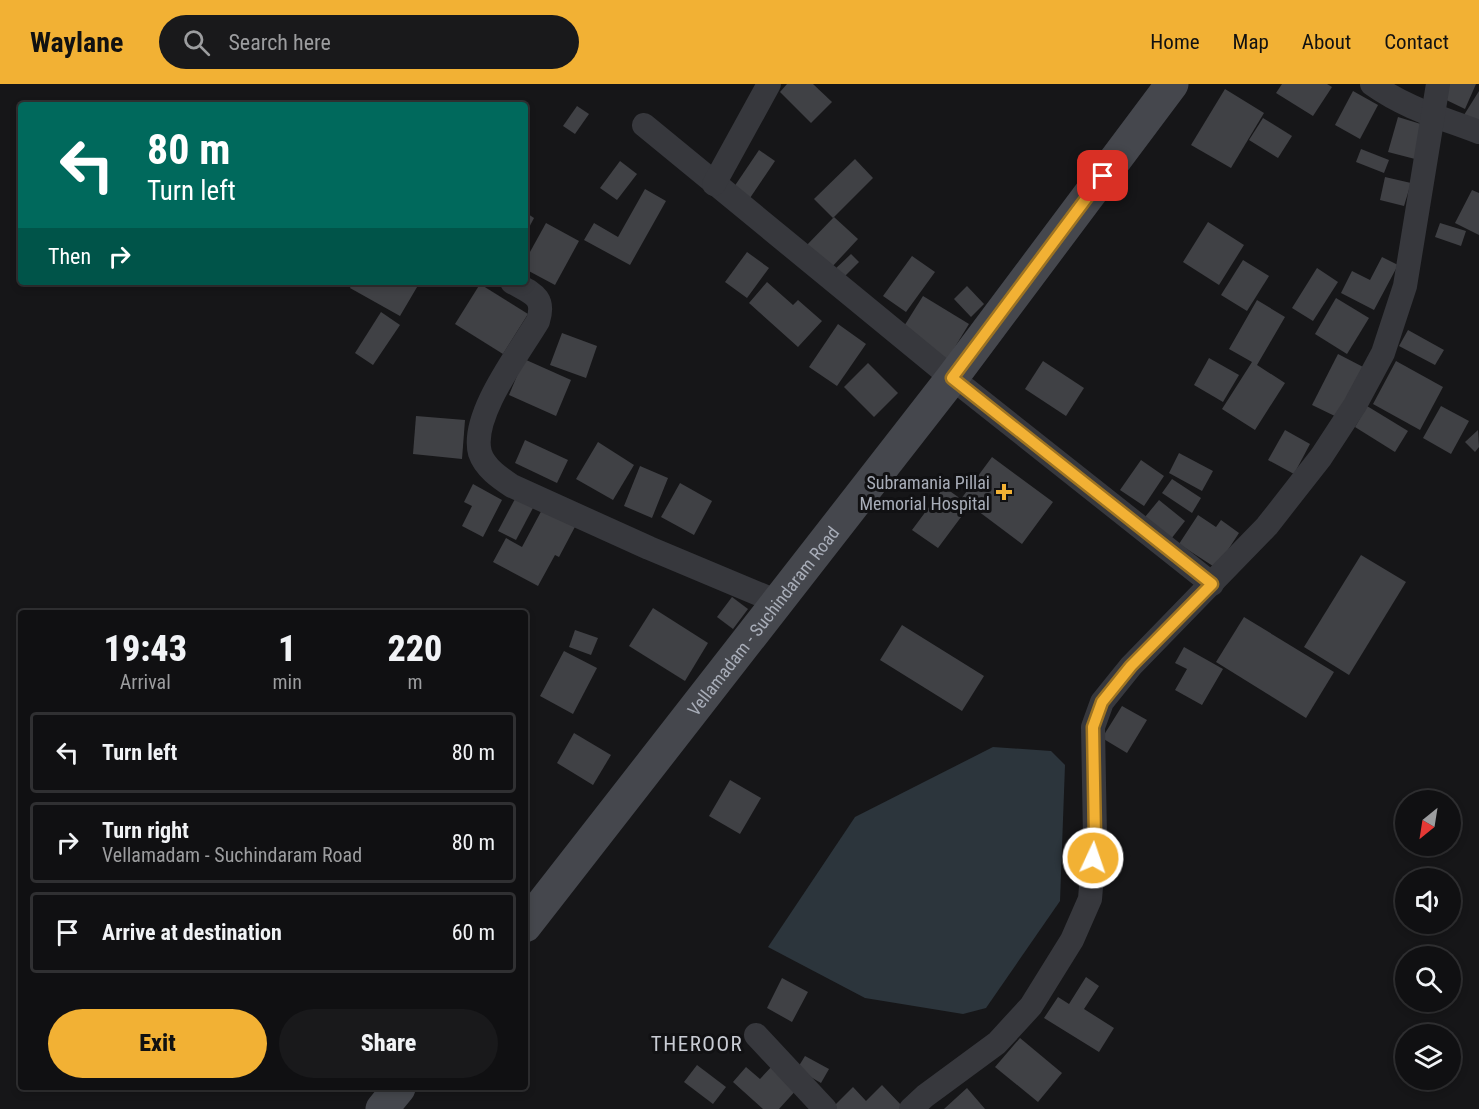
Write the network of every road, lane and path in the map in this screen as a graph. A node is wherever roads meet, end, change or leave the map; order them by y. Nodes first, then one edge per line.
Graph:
1 (769, 84) edge
2 (1172, 84) edge
3 (1372, 84) edge
4 (1438, 84) edge
5 (1434, 116) junction
6 (644, 125) dead end
7 (1479, 132) edge
8 (714, 184) junction
9 (517, 285) edge
10 (952, 378) junction
11 (1212, 584) junction
12 (778, 602) junction
13 (528, 922) edge
14 (756, 1035) dead end
15 (397, 1090) edge
16 (382, 1109) edge
17 (825, 1109) edge
18 (911, 1109) edge

1 - 8 street
2 - 10 main road, Vellamadam - Suchindaram Road
3 - 5 street
4 - 5 street
5 - 7 street
5 - 11 street
6 - 8 street
8 - 10 street
9 - 12 street
10 - 11 street
10 - 12 main road, Vellamadam - Suchindaram Road
11 - 18 street
12 - 13 main road, Vellamadam - Suchindaram Road
14 - 17 street
15 - 16 main road

